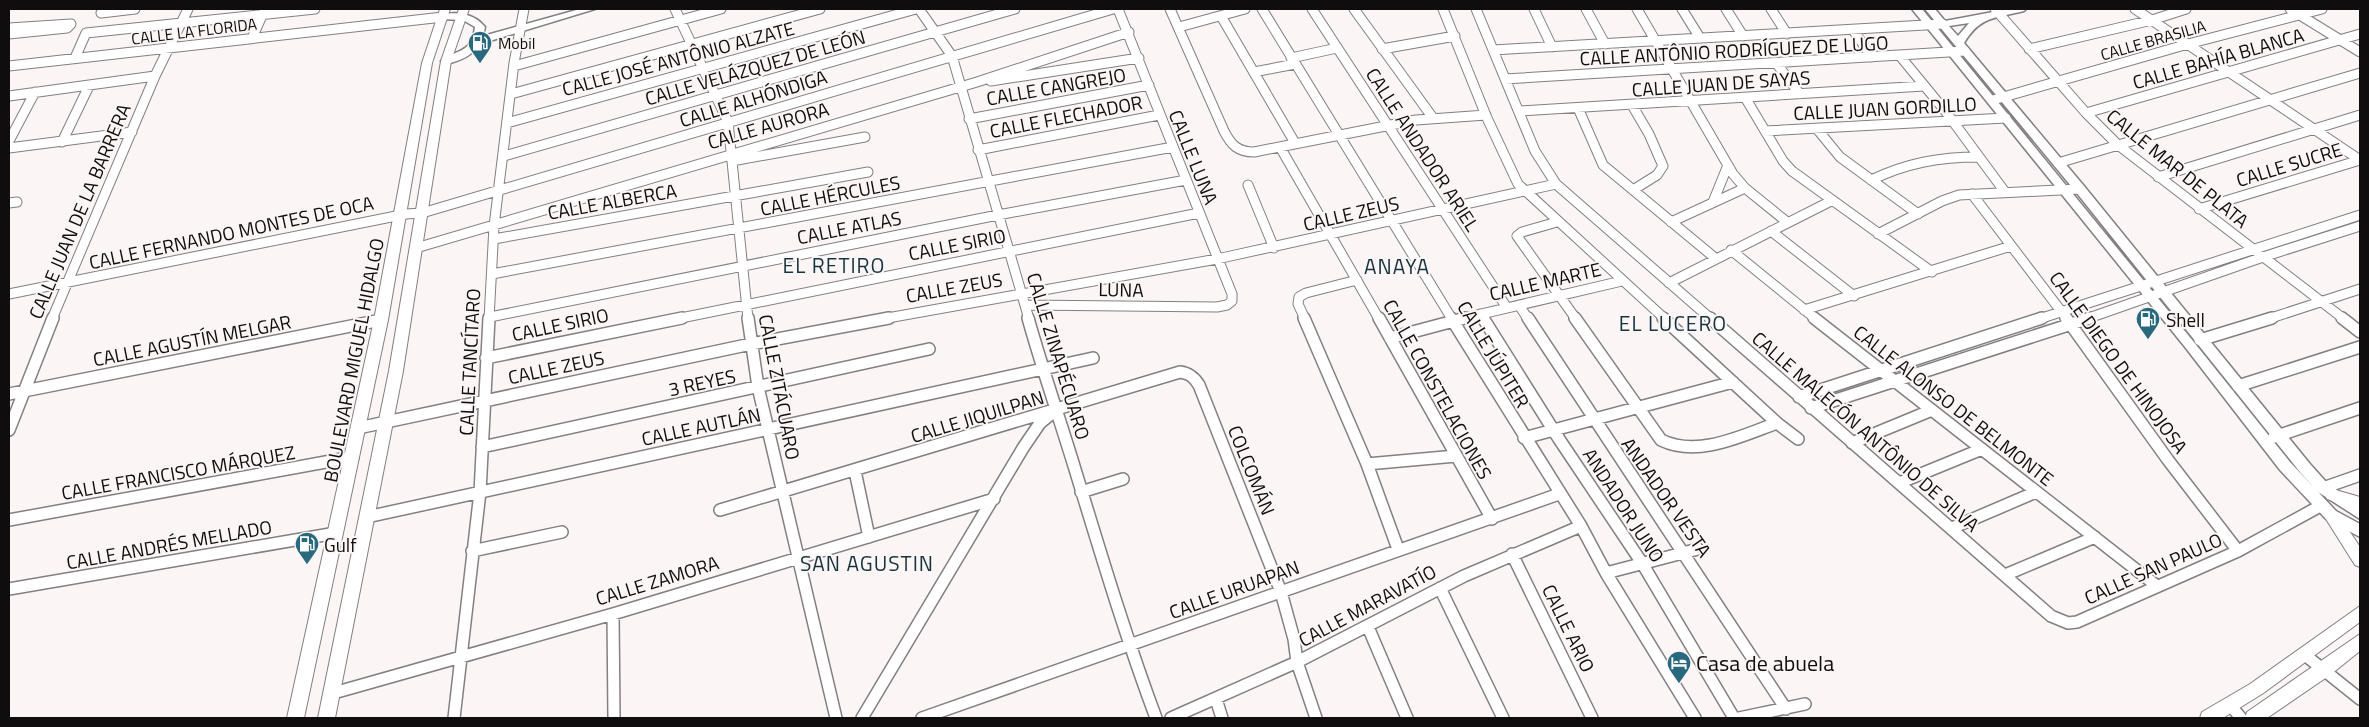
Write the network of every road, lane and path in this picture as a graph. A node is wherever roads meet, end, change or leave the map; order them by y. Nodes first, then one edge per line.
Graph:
1 (135, 9) edge
2 (188, 9) edge
3 (315, 9) edge
4 (524, 9) edge
5 (590, 9) edge
6 (676, 9) edge
7 (721, 9) edge
8 (820, 9) edge
9 (918, 9) edge
10 (1015, 9) edge
11 (1114, 9) edge
12 (1118, 9) edge
13 (1170, 9) edge
14 (1245, 9) edge
15 (1262, 9) edge
16 (1312, 9) edge
17 (1354, 9) edge
18 (1443, 9) edge
19 (1476, 9) edge
20 (1534, 9) edge
21 (1586, 9) edge
22 (1637, 9) edge
23 (1682, 9) edge
24 (1726, 9) edge
25 (1771, 9) edge
26 (1917, 9) edge
27 (1930, 9) edge
28 (2021, 9) edge
29 (2135, 9) edge
30 (2186, 9) edge
31 (2290, 9) edge
32 (2322, 9) edge
33 (102, 11) edge
34 (264, 11) edge
35 (1997, 11) edge
36 (463, 12) edge
37 (2299, 14) junction
38 (1221, 16) junction
39 (443, 17) edge
40 (1980, 18) junction
41 (680, 19) junction
42 (2152, 20) junction
43 (180, 24) junction
44 (1937, 24) junction
45 (520, 27) junction
46 (1179, 27) junction
47 (9, 28) edge
48 (1853, 30) junction
49 (934, 32) junction
50 (1129, 32) junction
51 (9, 34) edge
52 (1787, 34) junction
53 (2360, 34) edge
54 (479, 36) junction
55 (1454, 36) junction
56 (1742, 36) junction
57 (252, 38) junction
58 (1700, 38) junction
59 (2340, 40) junction
60 (1655, 41) junction
61 (693, 44) junction
62 (1605, 44) junction
63 (2188, 44) junction
64 (1552, 47) junction
65 (168, 48) junction
66 (1337, 48) junction
67 (1382, 49) junction
68 (1959, 49) junction
69 (2029, 49) junction
70 (1493, 50) junction
71 (2360, 52) edge
72 (952, 56) junction
73 (1900, 56) junction
74 (75, 58) junction
75 (1139, 58) junction
76 (1872, 58) junction
77 (1293, 60) junction
78 (446, 61) junction
79 (1776, 63) junction
80 (9, 66) edge
81 (514, 66) junction
82 (705, 69) junction
83 (1671, 69) junction
84 (1254, 72) junction
85 (2229, 72) junction
86 (2360, 72) edge
87 (155, 76) junction
88 (1505, 79) junction
89 (977, 82) junction
90 (2059, 82) junction
91 (1149, 85) junction
92 (89, 86) junction
93 (960, 86) junction
94 (1924, 86) junction
95 (35, 92) junction
96 (510, 94) junction
97 (1800, 94) junction
98 (716, 95) junction
99 (9, 96) edge
100 (1746, 98) junction
101 (2005, 98) junction
102 (2272, 99) junction
103 (1993, 100) junction
104 (1689, 102) junction
105 (1632, 105) junction
106 (1578, 108) junction
107 (1519, 111) junction
108 (2086, 113) junction
109 (1486, 114) junction
110 (1159, 115) junction
111 (2360, 115) edge
112 (1433, 118) junction
113 (2006, 118) junction
114 (969, 119) junction
115 (1951, 120) junction
116 (728, 122) junction
117 (507, 123) junction
118 (1389, 125) junction
119 (1817, 129) junction
120 (2315, 129) junction
121 (1765, 131) junction
122 (132, 132) junction
123 (1340, 134) junction
124 (865, 138) dead end
125 (9, 141) edge
126 (62, 142) junction
127 (1295, 143) junction
128 (2118, 145) junction
129 (1173, 147) junction
130 (1280, 147) junction
131 (9, 148) edge
132 (978, 150) junction
133 (504, 156) junction
134 (732, 157) junction
135 (1979, 157) junction
136 (2360, 160) edge
137 (2058, 163) junction
138 (1728, 166) junction
139 (868, 172) dead end
140 (2158, 177) junction
141 (1186, 180) junction
142 (1871, 180) junction
143 (988, 181) junction
144 (1554, 184) junction
145 (1248, 185) dead end
146 (1745, 188) junction
147 (2064, 189) junction
148 (2080, 189) junction
149 (501, 190) junction
150 (1526, 190) junction
151 (1632, 190) junction
152 (2005, 192) junction
153 (736, 194) junction
154 (1972, 194) junction
155 (1831, 201) junction
156 (1713, 202) junction
157 (2199, 209) junction
158 (1443, 210) junction
159 (422, 213) junction
160 (1199, 213) junction
161 (1918, 214) junction
162 (2360, 214) edge
163 (400, 215) junction
164 (998, 215) junction
165 (1391, 222) junction
166 (1558, 222) junction
167 (1672, 222) junction
168 (1787, 222) junction
169 (494, 226) junction
170 (2360, 226) edge
171 (740, 229) junction
172 (1771, 231) junction
173 (1878, 234) junction
174 (1332, 235) junction
175 (494, 239) junction
176 (2011, 246) junction
177 (416, 248) junction
178 (1274, 248) junction
179 (2252, 249) junction
180 (1731, 250) junction
181 (1009, 252) junction
182 (2263, 257) junction
183 (1715, 258) junction
184 (1217, 260) junction
185 (743, 266) junction
186 (1932, 272) junction
187 (492, 274) junction
188 (1357, 280) junction
189 (1622, 281) junction
190 (1670, 283) junction
191 (2155, 283) junction
192 (66, 284) junction
193 (2142, 287) junction
194 (2360, 289) edge
195 (1022, 292) junction
196 (9, 294) edge
197 (2164, 294) junction
198 (1559, 296) junction
199 (1854, 296) junction
200 (2151, 298) junction
201 (2322, 303) junction
202 (746, 304) junction
203 (1519, 305) junction
204 (1025, 306) junction
205 (1217, 308) joint
206 (1507, 308) junction
207 (1804, 310) junction
208 (2062, 313) junction
209 (1480, 314) junction
210 (490, 316) junction
211 (381, 320) junction
212 (1454, 321) junction
213 (2072, 325) junction
214 (2360, 332) edge
215 (1390, 338) junction
216 (2200, 340) junction
217 (751, 344) junction
218 (2360, 347) edge
219 (929, 349) dead end
220 (486, 358) junction
221 (1093, 358) dead end
222 (1042, 369) junction
223 (1880, 370) junction
224 (1180, 372) joint
225 (1894, 380) junction
226 (1733, 382) junction
227 (2238, 386) junction
228 (758, 387) junction
229 (24, 391) junction
230 (9, 394) edge
231 (1799, 397) junction
232 (484, 400) junction
233 (1637, 407) junction
234 (1812, 408) junction
235 (2360, 408) edge
236 (1057, 410) junction
237 (1932, 410) junction
238 (1593, 419) junction
239 (385, 423) junction
240 (1777, 423) junction
241 (358, 428) junction
242 (9, 430) edge
243 (769, 430) junction
244 (1553, 430) junction
245 (2280, 436) junction
246 (1524, 438) junction
247 (1798, 439) dead end
248 (2263, 439) junction
249 (1852, 443) junction
250 (482, 447) junction
251 (1982, 449) junction
252 (1456, 456) junction
253 (353, 458) junction
254 (1367, 464) junction
255 (855, 471) junction
256 (2360, 475) edge
257 (1122, 479) dead end
258 (1899, 483) junction
259 (784, 491) junction
260 (480, 492) junction
261 (1081, 492) junction
262 (2036, 492) junction
263 (1559, 494) junction
264 (994, 499) junction
265 (2327, 501) junction
266 (2360, 503) edge
267 (720, 510) dead end
268 (2360, 513) edge
269 (367, 517) junction
270 (1492, 519) junction
271 (9, 520) edge
272 (1581, 526) junction
273 (1952, 528) junction
274 (2360, 531) edge
275 (562, 532) dead end
276 (336, 533) junction
277 (869, 537) junction
278 (2095, 537) junction
279 (1398, 549) junction
280 (1698, 549) dead end
281 (472, 551) junction
282 (1685, 551) junction
283 (2238, 551) junction
284 (1512, 554) junction
285 (796, 557) junction
286 (2360, 560) edge
287 (1642, 563) junction
288 (1606, 573) junction
289 (2005, 575) junction
290 (2157, 586) junction
291 (1440, 588) junction
292 (9, 589) edge
293 (1282, 592) junction
294 (2360, 613) edge
295 (612, 614) junction
296 (1368, 627) junction
297 (2360, 641) edge
298 (1129, 646) junction
299 (2305, 654) junction
300 (462, 657) junction
301 (1298, 662) junction
302 (2324, 670) junction
303 (330, 694) junction
304 (1216, 699) junction
305 (2360, 700) edge
306 (1805, 704) dead end
307 (1786, 709) junction
308 (2236, 712) edge
309 (295, 718) edge
310 (326, 718) edge
311 (454, 718) edge
312 (614, 718) edge
313 (836, 718) edge
314 (862, 718) edge
315 (922, 718) edge
316 (1156, 718) edge
317 (1171, 718) edge
318 (1222, 718) edge
319 (1316, 718) edge
320 (1407, 718) edge
321 (1503, 718) edge
322 (1592, 718) edge
323 (1695, 718) edge
324 (1734, 718) edge
325 (1739, 718) edge
326 (2208, 718) edge
327 (2253, 718) edge

1 - 33 street
2 - 43 street, CALLE JUAN DE LA BARRERA
3 - 34 street
4 - 45 street, CALLE TANCÍTARO
5 - 45 street
6 - 41 street, CALLE ZITÁCUARO
7 - 41 street
8 - 61 street
9 - 49 street, CALLE ZINAPÉCUARO
9 - 82 street, CALLE JOSÉ ANTÔNIO ALZATE
10 - 49 street, CALLE VELÁZQUEZ DE LEÓN
11 - 72 street, CALLE ALHÓNDIGA
12 - 50 street, CALLE LUNA
13 - 46 street
14 - 38 street
15 - 77 street, CALLE JÚPITER
16 - 66 street, CALLE ANDADOR ARIEL
17 - 67 street
18 - 55 street
19 - 70 street, CALLE MALECÓN ANTÔNIO DE SILVA
20 - 64 street
21 - 62 street
22 - 60 street
23 - 58 street
24 - 56 street
25 - 52 street
26 - 44 street
27 - 44 street
28 - 35 street
29 - 42 street
30 - 42 street
31 - 37 street
32 - 37 street, CALLE BRASILIA
34 - 43 street
34 - 57 street
35 - 40 street
35 - 69 street, CALLE MAR DE PLATA
36 - 39 street
36 - 54 street
36 - 78 main road
37 - 59 street
37 - 63 street, CALLE BRASILIA
38 - 46 street
38 - 84 street
39 - 57 street, CALLE LA FLORIDA
39 - 78 main road
39 - 163 main road, BOULEVARD MIGUEL HIDALGO
40 - 44 street
40 - 68 street
41 - 61 street, CALLE ZITÁCUARO
41 - 81 street
42 - 63 street
42 - 69 street
43 - 65 street, CALLE JUAN DE LA BARRERA
43 - 74 street
44 - 48 street
44 - 68 street
45 - 54 street
45 - 81 street, CALLE TANCÍTARO
46 - 130 street
47 - 51 street
48 - 52 street
48 - 76 street
49 - 72 street, CALLE ZINAPÉCUARO
49 - 98 street, CALLE VELÁZQUEZ DE LEÓN
50 - 75 street, CALLE LUNA
50 - 89 street, CALLE AURORA
52 - 56 street
53 - 59 street, CALLE BAHÍA BLANCA
54 - 78 street
55 - 67 street
55 - 109 street
56 - 58 street
57 - 65 street, CALLE LA FLORIDA
58 - 60 street
59 - 71 street
59 - 85 street, CALLE BAHÍA BLANCA
60 - 62 street
60 - 83 street
61 - 82 street, CALLE ZITÁCUARO
61 - 96 street
62 - 64 street
63 - 85 street
63 - 90 street, CALLE BRASILIA
64 - 70 street
65 - 74 street, CALLE LA FLORIDA
65 - 87 street, CALLE JUAN DE LA BARRERA
66 - 77 street
66 - 118 street, CALLE ANDADOR ARIEL
67 - 112 street
68 - 73 street, CALLE ANTÔNIO RODRÍGUEZ DE LUGO
68 - 101 street
68 - 103 street
69 - 90 street, CALLE MAR DE PLATA
70 - 88 street, CALLE MALECÓN ANTÔNIO DE SILVA
72 - 93 street, CALLE ZINAPÉCUARO
72 - 116 street, CALLE ALHÓNDIGA
73 - 76 street, CALLE ANTÔNIO RODRÍGUEZ DE LUGO
73 - 94 street
74 - 80 street, CALLE LA FLORIDA
75 - 89 street
75 - 91 street, CALLE LUNA
76 - 79 street, CALLE ANTÔNIO RODRÍGUEZ DE LUGO
77 - 84 street
77 - 123 street, CALLE JÚPITER
78 - 159 main road
79 - 83 street, CALLE ANTÔNIO RODRÍGUEZ DE LUGO
79 - 97 street
81 - 96 street, CALLE TANCÍTARO
82 - 98 street, CALLE ZITÁCUARO
82 - 117 street, CALLE JOSÉ ANTÔNIO ALZATE
83 - 88 street, CALLE ANTÔNIO RODRÍGUEZ DE LUGO
83 - 104 street
84 - 127 street
85 - 102 street
85 - 108 street, CALLE BAHÍA BLANCA
86 - 102 street
87 - 92 street
87 - 122 street, CALLE JUAN DE LA BARRERA
88 - 107 street, CALLE MALECÓN ANTÔNIO DE SILVA
89 - 93 street, CALLE AURORA
90 - 101 street, CALLE BRASILIA
90 - 108 street, CALLE MAR DE PLATA
91 - 110 street, CALLE LUNA
91 - 114 street, CALLE CANGREJO
92 - 95 street
92 - 126 street
93 - 114 street, CALLE ZINAPÉCUARO
93 - 134 street, CALLE AURORA
94 - 97 street, CALLE JUAN DE SAYAS
94 - 115 street
95 - 99 street
95 - 125 street
96 - 117 street, CALLE TANCÍTARO
97 - 100 street, CALLE JUAN DE SAYAS
98 - 116 street, CALLE ZITÁCUARO
98 - 133 street, CALLE VELÁZQUEZ DE LEÓN
100 - 104 street, CALLE JUAN DE SAYAS
100 - 121 street
101 - 103 street, CALLE BRASILIA
101 - 137 street
102 - 120 street
102 - 128 street
103 - 113 street
104 - 105 street, CALLE JUAN DE SAYAS
104 - 138 street
105 - 106 street, CALLE JUAN DE SAYAS
105 - 151 street
106 - 107 street, CALLE JUAN DE SAYAS
106 - 151 street
107 - 144 street, CALLE MALECÓN ANTÔNIO DE SILVA
108 - 128 street, CALLE MAR DE PLATA
109 - 112 street
109 - 150 street
110 - 129 street, CALLE LUNA
110 - 132 street, CALLE FLECHADOR
111 - 120 street
112 - 118 street
113 - 115 street, CALLE JUAN GORDILLO
113 - 147 street
114 - 132 street, CALLE ZINAPÉCUARO
115 - 119 street, CALLE JUAN GORDILLO
115 - 135 street
116 - 134 street, CALLE ZITÁCUARO
116 - 149 street, CALLE ALHÓNDIGA
117 - 133 street, CALLE TANCÍTARO
118 - 123 street
118 - 158 street, CALLE ANDADOR ARIEL
119 - 121 street, CALLE JUAN GORDILLO
119 - 142 street
120 - 136 street
120 - 140 street
121 - 155 street
122 - 126 street
122 - 192 street, CALLE JUAN DE LA BARRERA
123 - 127 street
123 - 165 street, CALLE JÚPITER
124 - 134 street
126 - 131 street
127 - 130 street
128 - 137 street
128 - 140 street, CALLE MAR DE PLATA
129 - 141 street, CALLE LUNA
129 - 143 street, CALLE HÉRCULES
130 - 174 street, CALLE CONSTELACIONES
132 - 143 street, CALLE ZINAPÉCUARO
133 - 149 street, CALLE TANCÍTARO
134 - 153 street, CALLE ZITÁCUARO
134 - 169 street, CALLE AURORA
135 - 142 street
135 - 152 street
136 - 157 street, CALLE SUCRE
137 - 148 street
138 - 146 street
138 - 156 street
139 - 153 street, CALLE ALBERCA
140 - 157 street, CALLE MAR DE PLATA
141 - 160 street, CALLE LUNA
141 - 164 street, CALLE ATLAS
142 - 161 street
143 - 164 street, CALLE ZINAPÉCUARO
143 - 171 street, CALLE HÉRCULES
144 - 150 street, CALLE ZEUS
144 - 190 street, CALLE MALECÓN ANTÔNIO DE SILVA
145 - 178 street
146 - 156 street
146 - 168 street
147 - 148 street
147 - 152 street
147 - 193 street
148 - 191 street
149 - 159 street, CALLE ALHÓNDIGA
149 - 169 street, CALLE TANCÍTARO
150 - 158 street, CALLE ZEUS
150 - 166 street
151 - 167 street
152 - 154 street
153 - 171 street, CALLE ZITÁCUARO
153 - 175 street, CALLE ALBERCA
154 - 161 street
154 - 176 street, CALLE DIEGO DE HINOJOSA
155 - 168 street
155 - 173 street
156 - 167 street
157 - 179 street, CALLE MAR DE PLATA
158 - 165 street, CALLE ZEUS
158 - 206 street, CALLE ANDADOR ARIEL
159 - 163 street, CALLE ALHÓNDIGA
159 - 177 main road
160 - 181 street, CALLE SIRIO
160 - 184 street, CALLE LUNA
161 - 173 street
162 - 179 street
163 - 192 street, CALLE FERNANDO MONTES DE OCA
163 - 211 main road, BOULEVARD MIGUEL HIDALGO
164 - 181 street, CALLE ZINAPÉCUARO
164 - 185 street, CALLE ATLAS
165 - 174 street, CALLE ZEUS
165 - 212 street, CALLE JÚPITER
166 - 189 street
166 - 198 street
167 - 183 street
168 - 172 street
169 - 175 street, CALLE TANCÍTARO
169 - 177 street, CALLE AURORA
170 - 182 street
171 - 185 street, CALLE ZITÁCUARO
171 - 187 street, CALLE HÉRCULES
172 - 180 street
172 - 199 street
173 - 186 street
174 - 178 street, CALLE ZEUS
174 - 188 street, CALLE CONSTELACIONES
175 - 187 street, CALLE TANCÍTARO
176 - 186 street
176 - 208 street, CALLE DIEGO DE HINOJOSA
177 - 239 main road
178 - 184 street, CALLE ZEUS
179 - 182 street, CALLE MAR DE PLATA
179 - 191 street
180 - 183 street
180 - 207 street, CALLE ALONSO DE BELMONTE
181 - 195 street, CALLE ZINAPÉCUARO
181 - 202 street, CALLE SIRIO
182 - 197 street
182 - 201 street, CALLE MAR DE PLATA
183 - 190 street
184 - 195 street, CALLE ZEUS
184 - 205 street, CALLE LUNA
185 - 202 street, CALLE ZITÁCUARO
185 - 210 street, CALLE ATLAS
186 - 199 street
187 - 210 street, CALLE TANCÍTARO
188 - 215 street, CALLE CONSTELACIONES
188 - 254 street
189 - 198 street, CALLE MARTE
189 - 226 street
190 - 231 street, CALLE MALECÓN ANTÔNIO DE SILVA
191 - 193 street
191 - 197 street
192 - 196 street, CALLE FERNANDO MONTES DE OCA
192 - 229 street, CALLE JUAN DE LA BARRERA
193 - 200 street
193 - 208 street
194 - 201 street
195 - 204 street, CALLE ZINAPÉCUARO
195 - 217 street, CALLE ZEUS
197 - 200 street
197 - 216 street
198 - 203 street, CALLE MARTE
198 - 233 street
199 - 207 street
200 - 213 street
200 - 248 street
201 - 214 street, CALLE MAR DE PLATA
201 - 216 street
202 - 217 street, CALLE ZITÁCUARO
202 - 220 street, CALLE SIRIO
203 - 206 street, CALLE MARTE
203 - 238 street, ANDADOR VESTA
204 - 205 street, LUNA
204 - 222 street, CALLE ZINAPÉCUARO
206 - 209 street, CALLE MARTE
207 - 223 street, CALLE ALONSO DE BELMONTE
208 - 213 street, CALLE DIEGO DE HINOJOSA
208 - 223 street
209 - 212 street, CALLE MARTE
209 - 244 street, ANDADOR JUNO
210 - 220 street, CALLE TANCÍTARO
211 - 229 street, CALLE AGUSTÍN MELGAR
211 - 241 main road, BOULEVARD MIGUEL HIDALGO
212 - 215 street, CALLE MARTE
212 - 246 street, CALLE JÚPITER
213 - 225 street
213 - 283 street, CALLE DIEGO DE HINOJOSA
215 - 252 street, CALLE CONSTELACIONES
216 - 227 street
217 - 228 street, CALLE ZITÁCUARO
217 - 232 street, CALLE ZEUS
218 - 227 street
219 - 228 street, 3 REYES
220 - 232 street, CALLE TANCÍTARO
221 - 222 street, CALLE AUTLÁN
222 - 236 street, CALLE ZINAPÉCUARO
222 - 243 street, CALLE AUTLÁN
223 - 225 street, CALLE ALONSO DE BELMONTE
223 - 231 street
224 - 236 street, CALLE JIQUILPAN
224 - 293 street, COLCOMÁN
225 - 234 street
225 - 237 street, CALLE ALONSO DE BELMONTE
226 - 233 street
226 - 240 street
227 - 245 street
228 - 243 street, CALLE ZITÁCUARO
228 - 250 street, 3 REYES
229 - 230 street, CALLE AGUSTÍN MELGAR
229 - 242 street, CALLE JUAN DE LA BARRERA
231 - 234 street, CALLE MALECÓN ANTÔNIO DE SILVA
232 - 239 street, CALLE ZEUS
232 - 250 street, CALLE TANCÍTARO
233 - 238 street
233 - 240 street
234 - 249 street, CALLE MALECÓN ANTÔNIO DE SILVA
235 - 245 street
236 - 255 street, CALLE JIQUILPAN
236 - 261 street, CALLE ZINAPÉCUARO
236 - 264 street
237 - 249 street
237 - 251 street, CALLE ALONSO DE BELMONTE
238 - 244 street
238 - 282 street, ANDADOR VESTA
239 - 241 street, CALLE ZEUS
239 - 269 main road
240 - 247 street
241 - 253 main road, BOULEVARD MIGUEL HIDALGO
243 - 259 street, CALLE ZITÁCUARO
243 - 260 street, CALLE AUTLÁN
244 - 246 street
244 - 287 street, ANDADOR JUNO
245 - 248 street
245 - 265 street
246 - 263 street, CALLE JÚPITER
248 - 265 street
249 - 258 street, CALLE MALECÓN ANTÔNIO DE SILVA
250 - 260 street, CALLE TANCÍTARO
251 - 258 street
251 - 262 street, CALLE ALONSO DE BELMONTE
252 - 254 street
252 - 270 street, CALLE CONSTELACIONES
253 - 271 street, CALLE FRANCISCO MÁRQUEZ
253 - 276 main road, BOULEVARD MIGUEL HIDALGO
254 - 279 street
255 - 259 street, CALLE JIQUILPAN
255 - 277 street
256 - 265 street, CALLE SAN PAULO
257 - 261 street
258 - 273 street, CALLE MALECÓN ANTÔNIO DE SILVA
259 - 267 street, CALLE JIQUILPAN
259 - 285 street, CALLE ZITÁCUARO
260 - 269 street, CALLE AUTLÁN
260 - 281 street, CALLE TANCÍTARO
261 - 298 street, CALLE ZINAPÉCUARO
262 - 273 street
262 - 278 street, CALLE ALONSO DE BELMONTE
263 - 270 street, CALLE URUAPAN
263 - 272 street, CALLE JÚPITER
264 - 277 street, CALLE ZAMORA
264 - 314 street
265 - 266 main road
265 - 268 street
265 - 274 street
265 - 283 street, CALLE SAN PAULO
265 - 286 main road
269 - 303 main road
270 - 279 street, CALLE URUAPAN
272 - 284 street, CALLE MARAVATÍO
272 - 288 street, CALLE JÚPITER
273 - 289 street, CALLE MALECÓN ANTÔNIO DE SILVA
275 - 281 street
276 - 292 street, CALLE ANDRÉS MELLADO
276 - 309 main road, BOULEVARD MIGUEL HIDALGO
277 - 285 street, CALLE ZAMORA
278 - 289 street
278 - 290 street, CALLE ALONSO DE BELMONTE
279 - 293 street, CALLE URUAPAN
280 - 282 street
281 - 300 street, CALLE TANCÍTARO
282 - 287 street
282 - 307 street, ANDADOR VESTA
283 - 290 street, CALLE SAN PAULO
284 - 291 street, CALLE MARAVATÍO
284 - 322 street, CALLE ARIO
285 - 295 street, CALLE ZAMORA
285 - 313 street, CALLE ZITÁCUARO
287 - 288 street
287 - 324 street, ANDADOR JUNO
288 - 323 street, CALLE JÚPITER
289 - 290 street, CALLE SAN PAULO
291 - 296 street, CALLE MARAVATÍO
291 - 321 street
293 - 298 street, CALLE URUAPAN
293 - 301 street, COLCOMÁN
294 - 299 main road
295 - 300 street, CALLE ZAMORA
295 - 312 street
296 - 301 street, CALLE MARAVATÍO
296 - 320 street
297 - 302 main road
298 - 315 street, CALLE URUAPAN
298 - 316 street, CALLE ZINAPÉCUARO
299 - 302 street
299 - 308 main road
300 - 303 street, CALLE ZAMORA
300 - 311 street, CALLE TANCÍTARO
301 - 304 street, CALLE MARAVATÍO
301 - 319 street, COLCOMÁN
302 - 305 street
302 - 327 main road
303 - 310 main road
304 - 317 street, CALLE MARAVATÍO
304 - 318 street
306 - 307 street
307 - 325 street
308 - 326 main road

